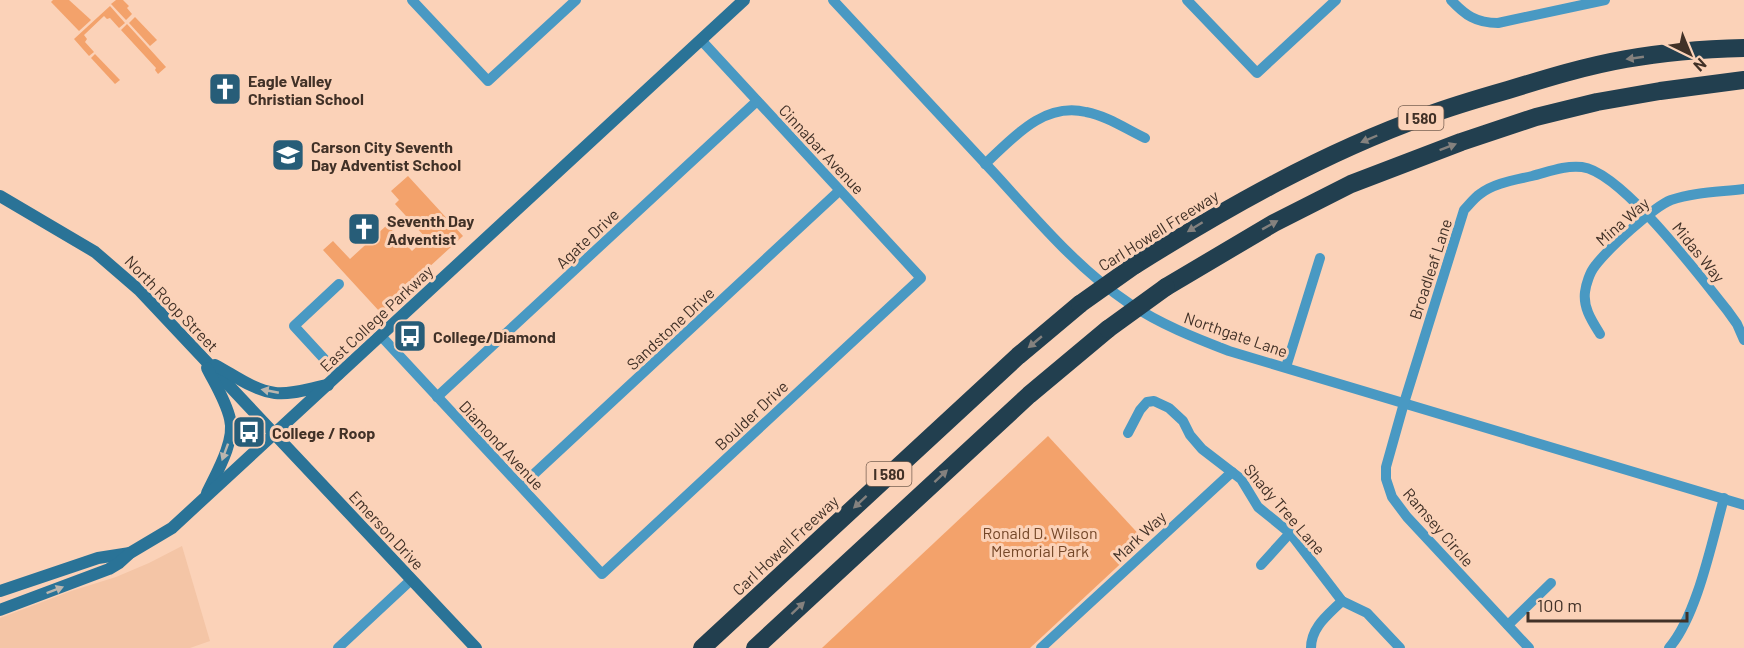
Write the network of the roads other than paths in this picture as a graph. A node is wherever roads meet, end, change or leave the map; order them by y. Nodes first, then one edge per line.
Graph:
1 (412, 0) edge
2 (576, 0) edge
3 (744, 0) edge
4 (833, 0) edge
5 (1187, 0) edge
6 (1336, 0) edge
7 (1451, 0) edge
8 (1605, 0) edge
9 (701, 40) junction
10 (1741, 48) edge
11 (1744, 80) edge
12 (1710, 84) junction
13 (1744, 87) edge
14 (757, 101) junction
15 (1145, 138) dead end
16 (985, 164) junction
17 (1744, 189) edge
18 (839, 190) junction
19 (0, 196) edge
20 (1648, 216) junction
21 (1320, 258) dead end
22 (921, 278) joint
23 (339, 284) dead end
24 (1600, 334) dead end
25 (381, 336) junction
26 (1744, 340) edge
27 (203, 358) junction
28 (1286, 367) junction
29 (339, 375) junction
30 (328, 385) junction
31 (437, 397) junction
32 (1404, 403) junction
33 (1128, 433) dead end
34 (274, 435) junction
35 (1232, 472) junction
36 (521, 486) junction
37 (1724, 498) junction
38 (204, 501) junction
39 (1744, 504) edge
40 (1290, 533) junction
41 (130, 553) junction
42 (1261, 565) dead end
43 (602, 574) joint
44 (411, 580) junction
45 (1551, 584) dead end
46 (0, 591) edge
47 (1342, 601) junction
48 (0, 610) edge
49 (1508, 625) junction
50 (338, 648) edge
51 (476, 648) edge
52 (702, 648) edge
53 (755, 648) edge
54 (1041, 648) edge
55 (1311, 648) edge
56 (1400, 648) edge
57 (1529, 648) edge
58 (1669, 648) edge

1 - 2 street
3 - 9 main road, East College Parkway
4 - 16 street, Northgate Lane
5 - 6 street
7 - 8 street
9 - 14 street, Cinnabar Avenue
9 - 25 main road, East College Parkway
10 -> 52 highway, Carl Howell Freeway / I 580, bridge
11 - 12 highway, I 580
12 - 13 highway
53 -> 12 highway, I 580, bridge
14 - 18 street, Cinnabar Avenue
14 - 31 street, Agate Drive
15 - 16 street
16 - 28 street, Northgate Lane
17 - 20 street, Mina Way
18 - 22 street, Cinnabar Avenue
18 - 36 street, Sandstone Drive
19 - 27 main road, North Roop Street
20 - 24 street, Mina Way
20 - 26 street, Midas Way
20 - 32 street, Broadleaf Lane
21 - 28 street
22 - 43 street, Boulder Drive
23 - 29 street
25 - 29 main road, East College Parkway
25 - 31 street, Diamond Avenue
30 -> 27 main road
27 - 34 main road, North Roop Street
27 -> 38 main road
28 - 32 street, Northgate Lane
29 - 30 main road, East College Parkway
30 - 34 main road, East College Parkway
31 - 36 street, Diamond Avenue
32 - 37 street, Northgate Lane
32 - 49 street, Ramsey Circle
33 - 35 street, Shady Tree Lane
34 - 38 main road, East College Parkway
34 - 44 main road, Emerson Drive
35 - 40 street, Shady Tree Lane
35 - 54 street, Mark Way
36 - 43 street, Diamond Avenue
37 - 39 street, Northgate Lane
37 - 58 street
38 - 41 main road, East College Parkway
40 - 42 street
40 - 47 street, Shady Tree Lane
41 - 46 main road, East College Parkway
48 -> 41 main road, East College Parkway
44 - 50 street
44 - 51 main road, Emerson Drive
45 - 49 street
47 - 55 street
47 - 56 street, Shady Tree Lane
49 - 57 street, Ramsey Circle

